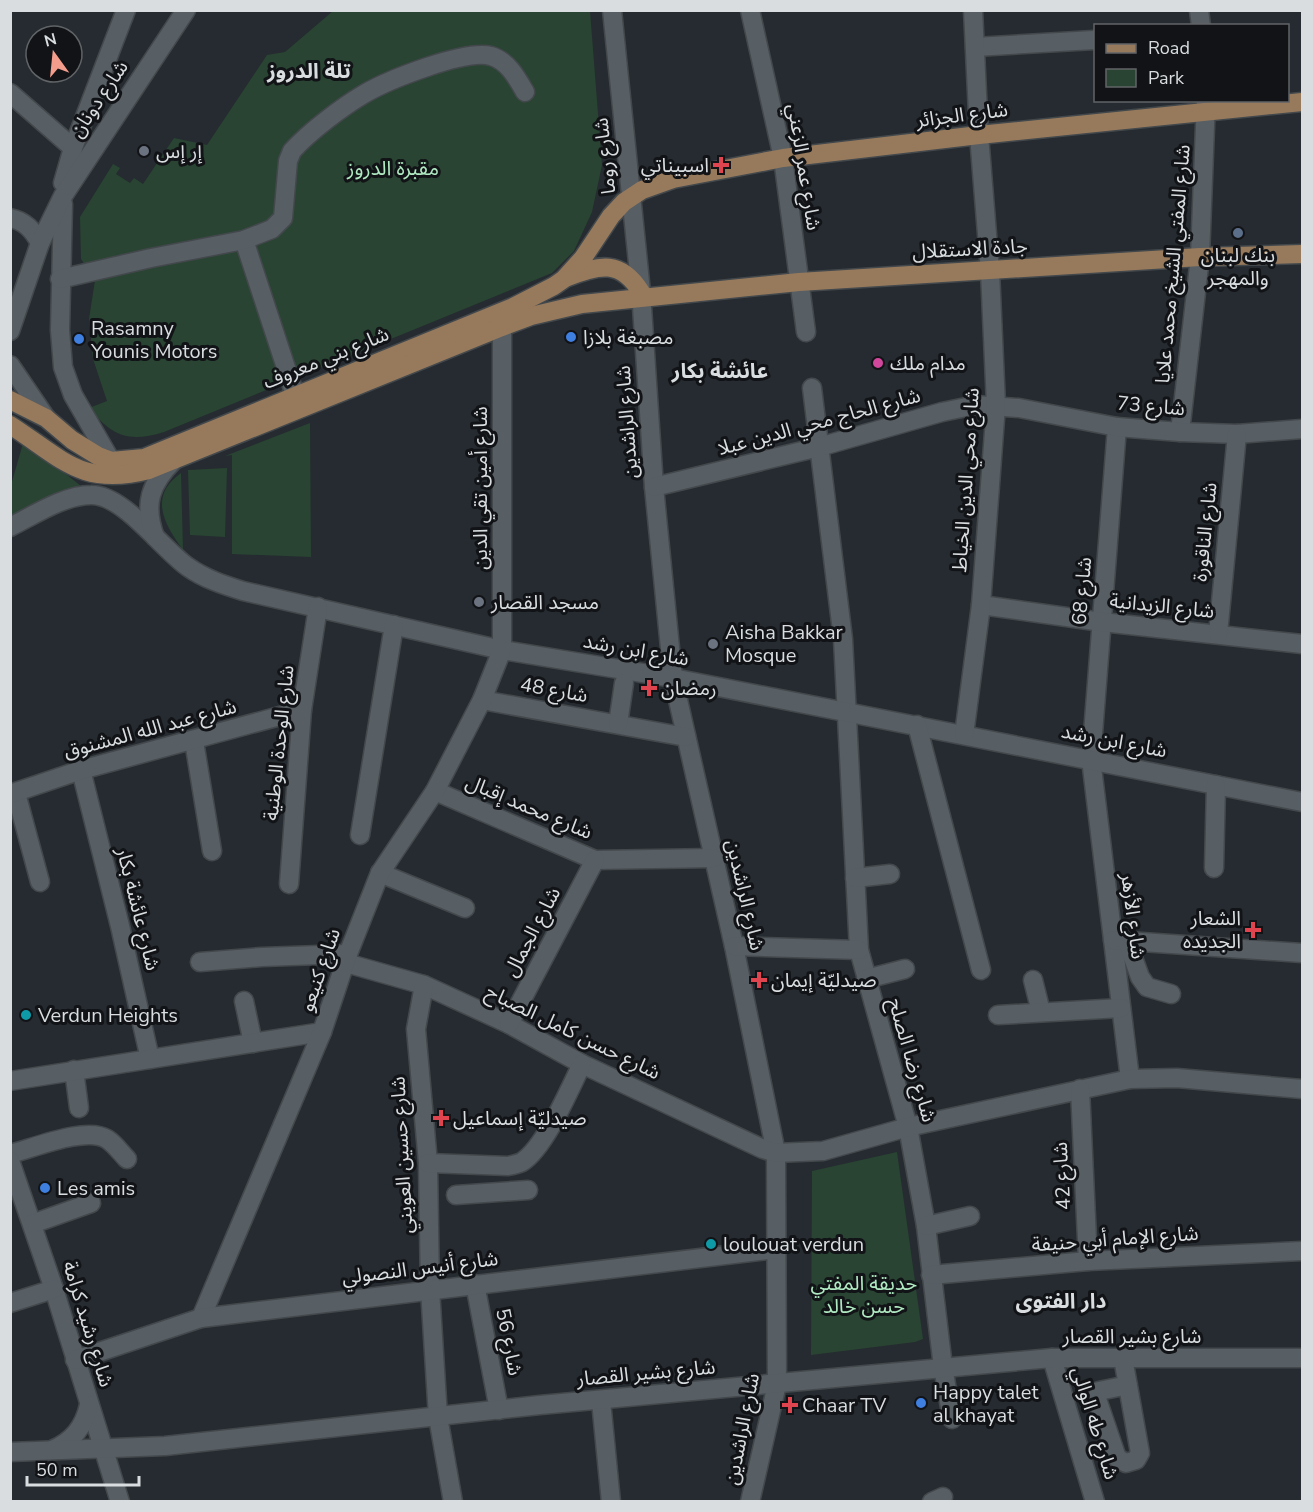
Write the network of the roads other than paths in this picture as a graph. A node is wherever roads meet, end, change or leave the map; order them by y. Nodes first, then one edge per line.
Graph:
1 (126, 10) edge
2 (186, 10) edge
3 (612, 10) edge
4 (750, 10) edge
5 (973, 10) edge
6 (1094, 40) edge
7 (975, 47) junction
8 (525, 92) dead end
9 (10, 93) edge
10 (1302, 102) edge
11 (1207, 106) edge
12 (979, 135) junction
13 (74, 148) junction
14 (783, 158) junction
15 (63, 196) junction
16 (632, 197) junction
17 (54, 214) junction
18 (10, 218) edge
19 (244, 240) junction
20 (39, 243) junction
21 (1302, 254) edge
22 (1200, 257) junction
23 (990, 271) junction
24 (60, 279) junction
25 (564, 279) junction
26 (799, 282) junction
27 (641, 295) junction
28 (502, 327) junction
29 (10, 331) edge
30 (806, 332) dead end
31 (10, 365) edge
32 (812, 388) dead end
33 (295, 395) junction
34 (10, 400) edge
35 (996, 405) junction
36 (278, 410) junction
37 (46, 418) junction
38 (10, 425) edge
39 (1117, 427) junction
40 (1302, 429) edge
41 (1180, 432) junction
42 (1237, 434) junction
43 (819, 447) junction
44 (174, 460) junction
45 (111, 461) junction
46 (654, 487) junction
47 (10, 527) edge
48 (155, 537) junction
49 (981, 605) junction
50 (318, 607) junction
51 (1102, 622) junction
52 (394, 625) junction
53 (1218, 634) junction
54 (1302, 644) edge
55 (502, 650) junction
56 (673, 678) junction
57 (624, 683) dead end
58 (482, 700) junction
59 (302, 710) junction
60 (846, 712) junction
61 (618, 724) junction
62 (917, 725) junction
63 (964, 735) junction
64 (686, 737) junction
65 (194, 741) junction
66 (1091, 759) junction
67 (81, 771) junction
68 (1216, 785) junction
69 (435, 792) junction
70 (13, 793) edge
71 (1302, 802) edge
72 (360, 835) dead end
73 (212, 852) dead end
74 (714, 858) junction
75 (596, 860) junction
76 (1214, 868) dead end
77 (380, 873) junction
78 (891, 874) dead end
79 (855, 878) junction
80 (40, 882) dead end
81 (289, 884) dead end
82 (465, 908) dead end
83 (1120, 940) junction
84 (734, 946) junction
85 (859, 950) junction
86 (1302, 953) edge
87 (347, 958) junction
88 (200, 962) dead end
89 (905, 969) dead end
90 (981, 970) dead end
91 (866, 979) junction
92 (1033, 980) dead end
93 (424, 985) junction
94 (1171, 994) dead end
95 (244, 1001) dead end
96 (1121, 1008) junction
97 (1041, 1012) junction
98 (998, 1016) dead end
99 (509, 1024) junction
100 (322, 1032) junction
101 (253, 1043) junction
102 (150, 1059) junction
103 (582, 1064) junction
104 (74, 1071) junction
105 (1130, 1079) junction
106 (10, 1081) edge
107 (1080, 1089) junction
108 (1302, 1089) edge
109 (79, 1108) dead end
110 (908, 1127) junction
111 (776, 1153) junction
112 (127, 1159) dead end
113 (11, 1162) edge
114 (428, 1163) junction
115 (508, 1166) junction
116 (456, 1195) dead end
117 (91, 1203) dead end
118 (970, 1216) dead end
119 (32, 1224) junction
120 (926, 1226) junction
121 (776, 1249) junction
122 (1302, 1251) edge
123 (1088, 1261) junction
124 (931, 1275) junction
125 (475, 1284) junction
126 (54, 1289) junction
127 (430, 1289) junction
128 (10, 1303) edge
129 (201, 1317) junction
130 (1052, 1358) junction
131 (1123, 1358) junction
132 (1302, 1358) edge
133 (75, 1360) junction
134 (943, 1367) junction
135 (777, 1384) junction
136 (1128, 1385) dead end
137 (601, 1401) junction
138 (89, 1405) junction
139 (500, 1410) junction
140 (438, 1417) junction
141 (952, 1419) dead end
142 (103, 1449) junction
143 (50, 1451) junction
144 (10, 1452) edge
145 (120, 1502) edge
146 (453, 1502) edge
147 (611, 1502) edge
148 (750, 1502) edge
149 (1095, 1502) edge

1 - 13 street, شارع دونان
2 - 15 street, شارع دونان
3 - 16 street, شارع روما
4 - 14 street, شارع عمر الزعني
5 - 7 street, شارع محي الدين الخياط
6 - 7 street
7 - 12 street, شارع محي الدين الخياط
8 - 19 street
9 - 13 street
10 - 11 main road, شارع الجزائر
11 - 12 main road, شارع الجزائر
11 - 22 street, شارع المفتي الشيخ محمد علايا
12 - 14 main road, شارع الجزائر
12 - 23 street, شارع محي الدين الخياط
13 - 17 street, شارع دونان
14 - 16 main road, شارع الجزائر
14 - 26 street, شارع عمر الزعني
15 - 17 street, شارع دونان
15 - 24 street
16 - 25 main road, شارع بني معروف
16 - 27 street, شارع روما
17 - 20 street, شارع دونان
18 - 20 street
19 - 24 street
19 - 33 street
20 - 29 street, شارع دونان
21 - 22 main road, جادة الاستقلال
22 - 23 main road, جادة الاستقلال
22 - 41 street, شارع المفتي الشيخ محمد علايا
23 - 26 main road, جادة الاستقلال
23 - 35 street, شارع محي الدين الخياط
24 - 45 street
25 - 27 main road
25 - 33 main road, شارع بني معروف
26 - 27 main road, جادة الاستقلال
26 - 30 street, شارع عمر الزعني
27 - 28 main road, شارع بني معروف
27 - 46 street, شارع الراشدين
28 - 36 main road, شارع بني معروف
28 - 55 street, شارع أمين تقي الدين
31 - 37 street
32 - 43 street
33 - 36 main road, شارع بني معروف
34 - 37 main road
35 - 39 street, شارع 73
35 - 43 street, شارع الحاج محي الدين عبلا
35 - 49 street, شارع محي الدين الخياط
36 - 44 main road, شارع بني معروف
36 - 45 main road, شارع بني معروف
37 - 45 main road
38 - 44 main road, شارع بني معروف
39 - 41 street, شارع 73
39 - 51 street, شارع 68
40 - 42 street, شارع 73
41 - 42 street, شارع 73
42 - 53 street, شارع الناقورة
43 - 46 street, شارع الحاج محي الدين عبلا
43 - 60 street
44 - 48 street
46 - 56 street, شارع الراشدين
47 - 48 street, شارع ابن رشد
48 - 50 street, شارع ابن رشد
49 - 51 street, شارع الزيدانية
49 - 63 street, شارع محي الدين الخياط
50 - 52 street, شارع ابن رشد
50 - 59 street, شارع الوحدة الوطنية
51 - 53 street, شارع الزيدانية
51 - 66 street, شارع 68
52 - 55 street, شارع ابن رشد
52 - 72 street
53 - 54 street, شارع الزيدانية
55 - 56 street, شارع ابن رشد
55 - 58 street, شارع كنيعو
56 - 60 street, شارع ابن رشد
56 - 64 street, شارع الراشدين
57 - 61 street
58 - 61 street, شارع 48
58 - 69 street, شارع كنيعو
59 - 65 street, شارع عبد الله المشنوق
59 - 81 street, شارع الوحدة الوطنية
60 - 62 street, شارع ابن رشد
60 - 79 street, شارع رضا الصلح
61 - 64 street, شارع 48
62 - 63 street, شارع ابن رشد
62 - 90 street
63 - 66 street, شارع ابن رشد
64 - 74 street, شارع الراشدين
65 - 67 street, شارع عبد الله المشنوق
65 - 73 street
66 - 68 street, شارع ابن رشد
66 - 83 street, شارع الأزهر
67 - 70 street, شارع عبد الله المشنوق
67 - 102 street, شارع عائشة بكار
68 - 71 street, شارع ابن رشد
68 - 76 street
69 - 75 street, شارع محمد إقبال
69 - 77 street, شارع كنيعو
70 - 80 street
74 - 75 street, شارع محمد إقبال
74 - 84 street, شارع الراشدين
75 - 99 street, شارع الجمال
77 - 82 street
77 - 87 street, شارع كنيعو
78 - 79 street
79 - 85 street, شارع رضا الصلح
83 - 86 street
83 - 94 street
83 - 96 street, شارع الأزهر
84 - 85 street
84 - 111 street, شارع الراشدين
85 - 91 street, شارع رضا الصلح
87 - 88 street, شارع حسن كامل الصباح
87 - 93 street, شارع حسن كامل الصباح
87 - 100 street, شارع كنيعو
89 - 91 street
91 - 110 street, شارع رضا الصلح
92 - 97 street
93 - 99 street, شارع حسن كامل الصباح
93 - 114 street, شارع حسين العويني
95 - 101 street
96 - 97 street
96 - 105 street, شارع الأزهر
97 - 98 street
99 - 103 street, شارع حسن كامل الصباح
100 - 101 street
100 - 129 street, شارع كنيعو
101 - 102 street
102 - 104 street
103 - 111 street, شارع حسن كامل الصباح
103 - 115 street
104 - 106 street
104 - 109 street
105 - 107 street
105 - 108 street
107 - 110 street
107 - 123 street, شارع 42
110 - 111 street
110 - 120 street, شارع رضا الصلح
111 - 121 street, شارع الراشدين
112 - 113 street
113 - 119 street, شارع رشيد كرامة
114 - 115 street
114 - 127 street, شارع حسين العويني
115 - 116 street
117 - 119 street
118 - 120 street
119 - 126 street, شارع رشيد كرامة
120 - 124 street, شارع رضا الصلح
121 - 125 street, شارع أنيس النصولي
121 - 135 street, شارع الراشدين
122 - 123 street, شارع الإمام أبي حنيفة
123 - 124 street, شارع الإمام أبي حنيفة
124 - 134 street, شارع رضا الصلح
125 - 127 street, شارع أنيس النصولي
125 - 139 street, شارع 56
126 - 128 street
126 - 133 street, شارع رشيد كرامة
127 - 129 street, شارع أنيس النصولي
127 - 140 street, شارع حسين العويني
129 - 133 street, شارع أنيس النصولي
130 - 131 street, شارع بشير القصار
130 - 134 street, شارع بشير القصار
130 - 149 street, شارع طه الوالي
131 - 132 street, شارع بشير القصار
131 - 136 street
133 - 138 street, شارع رشيد كرامة
134 - 135 street, شارع بشير القصار
134 - 141 street, شارع رضا الصلح
135 - 137 street, شارع بشير القصار
135 - 148 street, شارع الراشدين
137 - 139 street, شارع بشير القصار
137 - 147 street
138 - 142 street, شارع رشيد كرامة
138 - 143 street
139 - 140 street, شارع بشير القصار
140 - 142 street, شارع بشير القصار
140 - 146 street, شارع حسين العويني
142 - 143 street, شارع بشير القصار
142 - 145 street, شارع رشيد كرامة
143 - 144 street, شارع بشير القصار

